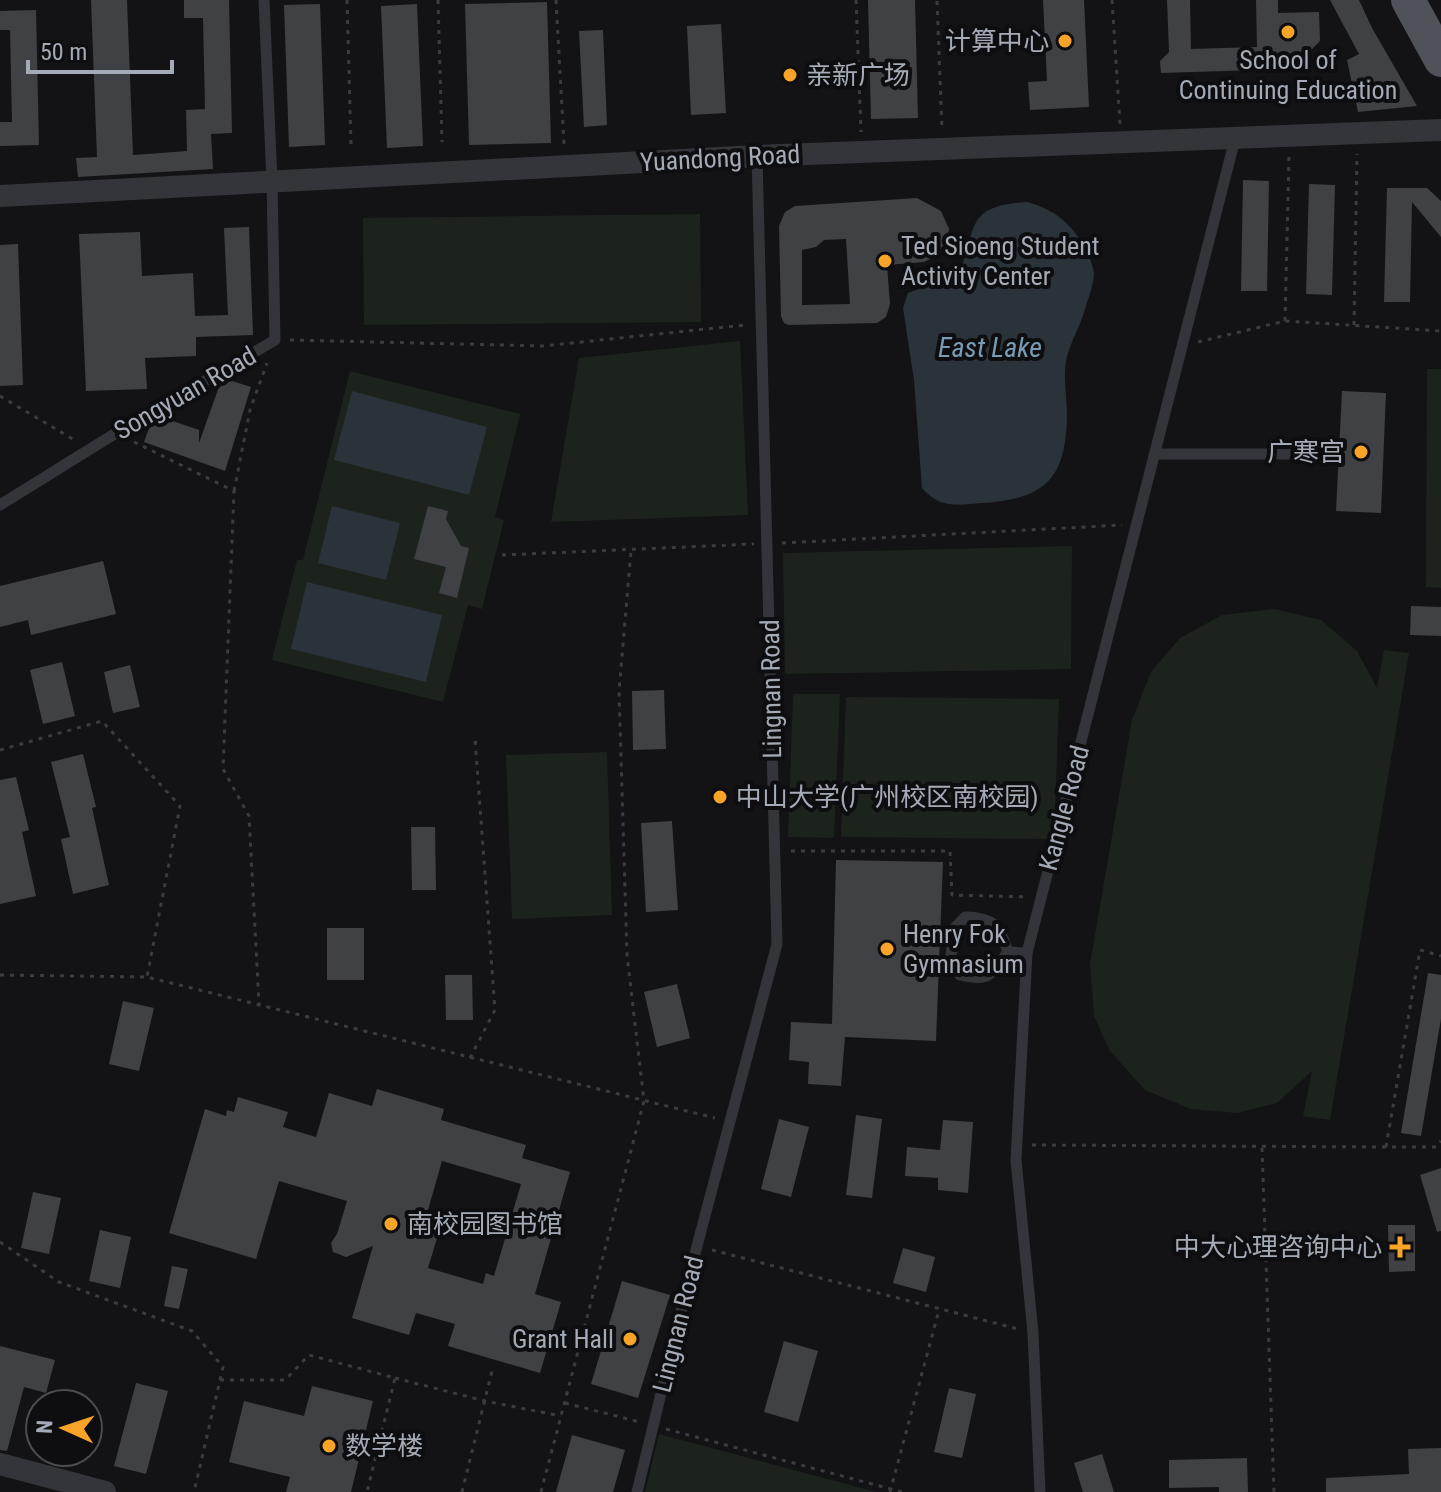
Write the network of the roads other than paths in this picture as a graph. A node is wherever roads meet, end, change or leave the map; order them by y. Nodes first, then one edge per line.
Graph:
1 (264, 0) edge
2 (1408, 0) edge
3 (1441, 60) edge
4 (1441, 130) edge
5 (1235, 139) junction
6 (757, 156) junction
7 (272, 181) junction
8 (0, 196) edge
9 (1155, 454) junction
10 (1312, 454) dead end
11 (0, 505) edge
12 (1008, 952) junction
13 (1027, 953) junction
14 (0, 1464) edge
15 (105, 1492) edge
16 (637, 1492) edge
17 (1040, 1492) edge

1 - 7 lane, Songyuan Road
2 - 3 main road
4 - 5 street, Yuandong Road
5 - 6 street, Yuandong Road
5 - 9 lane, Kangle Road
6 - 7 street, Yuandong Road
6 - 16 lane, Lingnan Road
7 - 8 street, Yuandong Road
7 - 11 lane, Songyuan Road
9 - 10 lane
9 - 13 lane, Kangle Road
12 - 12 lane
12 - 13 lane
13 - 17 lane, Kangle Road
14 - 15 street

